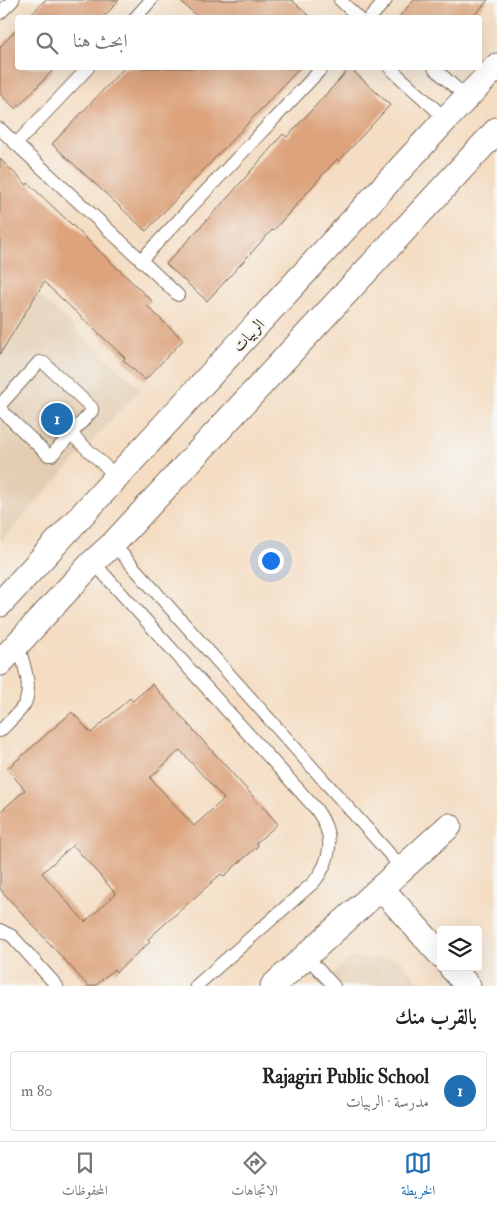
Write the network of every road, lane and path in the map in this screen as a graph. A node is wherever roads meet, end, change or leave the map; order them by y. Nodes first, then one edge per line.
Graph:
1 (13, 0) edge
2 (151, 0) edge
3 (340, 0) edge
4 (386, 0) edge
5 (0, 13) edge
6 (138, 15) edge
7 (356, 15) edge
8 (373, 15) edge
9 (497, 66) edge
10 (86, 70) edge
11 (320, 70) edge
12 (392, 70) edge
13 (436, 70) edge
14 (468, 98) junction
15 (446, 119) junction
16 (0, 129) edge
17 (497, 130) edge
18 (16, 144) junction
19 (141, 260) junction
20 (178, 295) dead end
21 (0, 405) edge
22 (0, 409) edge
23 (71, 434) junction
24 (118, 477) junction
25 (113, 544) junction
26 (93, 562) junction
27 (0, 604) edge
28 (18, 643) junction
29 (0, 663) edge
30 (0, 731) edge
31 (449, 826) dead end
32 (402, 868) junction
33 (380, 888) junction
34 (0, 930) edge
35 (437, 951) edge
36 (306, 956) junction
37 (455, 971) edge
38 (57, 986) edge
39 (196, 986) edge
40 (273, 986) edge
41 (334, 986) edge
42 (468, 986) edge

1 - 5 lane
2 - 6 lane
3 - 7 lane
4 - 8 lane
9 - 14 street, الربيات
10 - 18 lane
11 - 19 lane
12 - 15 lane
13 - 14 lane
14 - 15 street, الربيات
15 - 24 street, الربيات
16 - 18 lane
17 - 25 street
18 - 19 lane
19 - 20 lane
21 - 23 lane
22 - 23 lane
23 - 24 lane
24 - 27 street, الربيات
25 - 26 street
25 - 32 lane
26 - 28 street
26 - 39 lane
28 - 29 street
28 - 30 lane
31 - 32 street
32 - 33 street
33 - 35 street
33 - 36 street
34 - 38 lane
36 - 40 street
36 - 41 lane
37 - 42 street

